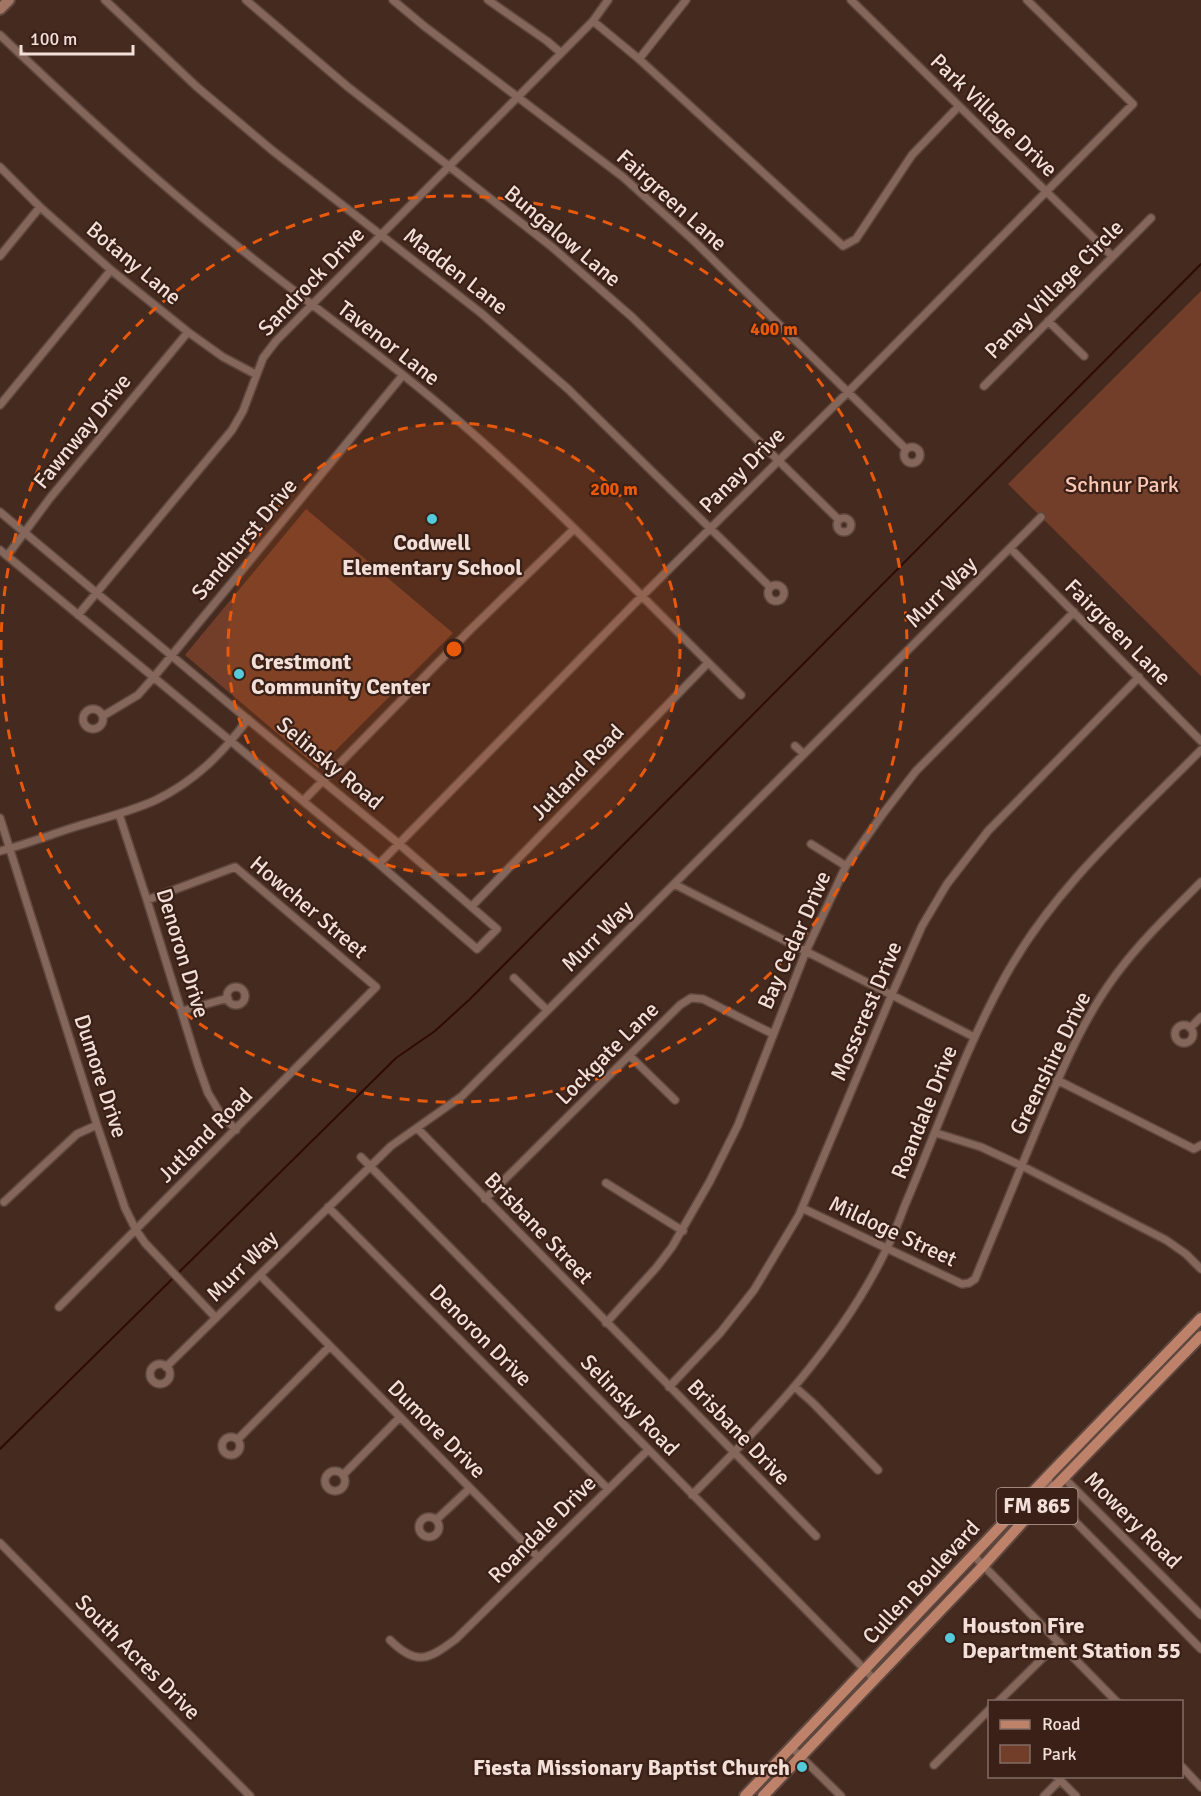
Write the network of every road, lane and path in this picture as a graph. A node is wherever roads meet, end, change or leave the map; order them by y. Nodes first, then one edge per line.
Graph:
1 (9, 0) edge
2 (105, 0) edge
3 (246, 0) edge
4 (393, 0) edge
5 (488, 0) edge
6 (608, 0) edge
7 (686, 0) edge
8 (851, 0) edge
9 (1027, 0) edge
10 (0, 9) edge
11 (593, 21) junction
12 (0, 34) edge
13 (561, 53) junction
14 (639, 59) junction
15 (518, 97) junction
16 (958, 107) junction
17 (450, 166) junction
18 (0, 167) edge
19 (1047, 192) junction
20 (40, 207) junction
21 (1150, 218) dead end
22 (380, 235) junction
23 (0, 256) edge
24 (1112, 256) junction
25 (111, 270) junction
26 (313, 306) junction
27 (1048, 321) junction
28 (188, 332) junction
29 (1084, 356) dead end
30 (255, 374) junction
31 (403, 375) junction
32 (984, 386) dead end
33 (848, 392) junction
34 (0, 405) edge
35 (906, 449) dead end
36 (778, 459) junction
37 (0, 512) edge
38 (1041, 517) dead end
39 (839, 520) dead end
40 (710, 528) junction
41 (574, 529) junction
42 (26, 532) junction
43 (1010, 549) junction
44 (0, 550) edge
45 (7, 556) junction
46 (770, 587) dead end
47 (96, 592) junction
48 (642, 596) junction
49 (1074, 612) junction
50 (78, 615) junction
51 (171, 655) junction
52 (708, 663) junction
53 (1139, 677) junction
54 (153, 678) junction
55 (741, 695) dead end
56 (103, 716) dead end
57 (248, 719) junction
58 (1201, 741) edge
59 (231, 742) junction
60 (795, 746) dead end
61 (1201, 750) edge
62 (804, 754) junction
63 (322, 781) junction
64 (303, 801) junction
65 (119, 814) junction
66 (0, 819) edge
67 (398, 843) junction
68 (811, 844) dead end
69 (10, 849) junction
70 (0, 851) edge
71 (379, 864) junction
72 (846, 866) junction
73 (1201, 882) edge
74 (674, 884) junction
75 (147, 900) junction
76 (471, 906) junction
77 (807, 951) junction
78 (514, 978) dead end
79 (376, 987) joint
80 (892, 994) junction
81 (228, 998) dead end
82 (547, 1010) junction
83 (182, 1011) junction
84 (1201, 1017) edge
85 (1190, 1028) dead end
86 (772, 1034) junction
87 (974, 1038) junction
88 (630, 1056) junction
89 (1058, 1080) junction
90 (675, 1100) dead end
91 (97, 1125) junction
92 (417, 1128) junction
93 (236, 1130) junction
94 (936, 1133) junction
95 (1201, 1145) edge
96 (361, 1156) dead end
97 (370, 1166) junction
98 (1022, 1166) junction
99 (606, 1183) dead end
100 (485, 1199) junction
101 (4, 1202) dead end
102 (328, 1207) junction
103 (802, 1208) junction
104 (136, 1230) junction
105 (683, 1230) junction
106 (887, 1249) junction
107 (1201, 1269) edge
108 (260, 1275) junction
109 (969, 1283) joint
110 (59, 1307) dead end
111 (216, 1318) junction
112 (1201, 1318) edge
113 (606, 1323) junction
114 (1201, 1336) edge
115 (330, 1347) junction
116 (636, 1353) joint
117 (166, 1367) dead end
118 (1150, 1378) junction
119 (669, 1386) junction
120 (795, 1387) junction
121 (400, 1418) junction
122 (238, 1439) dead end
123 (648, 1450) junction
124 (734, 1453) junction
125 (878, 1470) dead end
126 (343, 1475) dead end
127 (1048, 1476) junction
128 (1065, 1477) junction
129 (470, 1488) junction
130 (608, 1489) junction
131 (1048, 1494) junction
132 (692, 1495) junction
133 (436, 1520) dead end
134 (816, 1536) dead end
135 (0, 1543) edge
136 (973, 1555) junction
137 (539, 1558) junction
138 (983, 1566) junction
139 (920, 1612) junction
140 (1201, 1615) edge
141 (929, 1621) junction
142 (390, 1640) dead end
143 (1059, 1642) junction
144 (1199, 1644) edge
145 (870, 1674) junction
146 (999, 1700) edge
147 (1116, 1700) edge
148 (988, 1711) edge
149 (791, 1747) junction
150 (801, 1756) junction
151 (934, 1765) dead end
152 (1183, 1768) edge
153 (1058, 1778) edge
154 (1201, 1786) edge
155 (250, 1796) edge
156 (745, 1796) edge
157 (763, 1796) edge
158 (841, 1796) edge
159 (1044, 1796) edge
160 (1076, 1796) edge

1 - 10 main road
2 - 22 street, Madden Lane
3 - 17 street, Bungalow Lane
4 - 15 street, Fairgreen Lane
5 - 13 street
6 - 11 street, Sandrock Drive
7 - 14 street
8 - 16 street, Park Village Drive
9 - 19 street, Panay Drive
11 - 13 street, Sandrock Drive
11 - 14 street
12 - 26 street, Tavenor Lane
13 - 15 street, Sandrock Drive
14 - 16 street
15 - 17 street, Sandrock Drive
15 - 33 street, Fairgreen Lane
16 - 19 street, Park Village Drive
17 - 22 street, Sandrock Drive
17 - 36 street, Bungalow Lane
18 - 20 street, Botany Lane
19 - 24 street, Park Village Drive
19 - 33 street, Panay Drive
20 - 23 street
20 - 25 street, Botany Lane
21 - 24 street, Panay Village Circle
22 - 26 street, Sandrock Drive
22 - 40 street, Madden Lane
24 - 27 street, Panay Village Circle
25 - 28 street, Botany Lane
25 - 34 street
26 - 30 street, Sandrock Drive
26 - 31 street, Tavenor Lane
27 - 29 street
27 - 32 street, Panay Village Circle
28 - 30 street, Botany Lane
28 - 42 street, Fawnway Drive
30 - 47 street, Sandrock Drive
31 - 41 street, Tavenor Lane
31 - 51 street, Sandhurst Drive
33 - 35 street, Fairgreen Lane
33 - 36 street, Panay Drive
36 - 39 street, Bungalow Lane
36 - 40 street, Panay Drive
37 - 42 street, Selinsky Road
38 - 43 street, Murr Way
40 - 46 street, Madden Lane
40 - 48 street, Panay Drive
41 - 48 street, Tavenor Lane
41 - 63 street
42 - 45 street, Fawnway Drive
42 - 47 street, Selinsky Road
43 - 49 street, Fairgreen Lane
43 - 62 street, Murr Way
44 - 45 street, Selinsky Road
45 - 50 street, Selinsky Road
47 - 50 street, Sandrock Drive
47 - 51 street, Selinsky Road
48 - 52 street, Tavenor Lane
48 - 67 street, Panay Drive
49 - 53 street, Fairgreen Lane
49 - 72 street, Bay Cedar Drive
50 - 54 street, Selinsky Road
51 - 54 street, Sandhurst Drive
51 - 57 street, Selinsky Road
52 - 55 street, Tavenor Lane
52 - 76 street, Jutland Road
53 - 58 street, Fairgreen Lane
53 - 80 street, Mosscrest Drive
54 - 56 street, Sandhurst Drive
54 - 59 street, Selinsky Road
57 - 59 street
57 - 63 street, Selinsky Road
59 - 64 street, Selinsky Road
59 - 65 street
60 - 62 street
61 - 87 street, Roandale Drive
62 - 74 street, Murr Way
63 - 64 street
63 - 67 street, Selinsky Road
64 - 71 street, Selinsky Road
65 - 69 street
65 - 75 street, Denoron Drive
66 - 69 street, Dumore Drive
67 - 71 street, Panay Drive
67 - 76 street, Selinsky Road
68 - 72 street
69 - 70 street
69 - 91 street, Dumore Drive
71 - 76 street, Selinsky Road
72 - 77 street, Bay Cedar Drive
73 - 89 street, Greenshire Drive
74 - 77 street
74 - 82 street, Murr Way
75 - 79 street, Howcher Street
75 - 83 street, Denoron Drive
77 - 80 street
77 - 86 street, Bay Cedar Drive
78 - 82 street
79 - 93 street, Jutland Road
80 - 87 street
80 - 103 street, Mosscrest Drive
81 - 83 street
82 - 92 street, Murr Way
83 - 93 street, Denoron Drive
84 - 85 street
86 - 88 street, Lockgate Lane
86 - 105 street, Bay Cedar Drive
87 - 94 street, Roandale Drive
88 - 90 street
88 - 100 street, Lockgate Lane
89 - 95 street
89 - 98 street, Greenshire Drive
91 - 101 street
91 - 104 street, Dumore Drive
92 - 97 street, Murr Way
92 - 100 street, Brisbane Street
93 - 104 street, Jutland Road
94 - 98 street
94 - 106 street, Roandale Drive
96 - 97 street, Selinsky Road
97 - 102 street, Murr Way
97 - 123 street, Selinsky Road
98 - 107 street
98 - 109 street, Greenshire Drive
99 - 105 street
100 - 113 street, Brisbane Street
102 - 108 street, Murr Way
102 - 130 street, Denoron Drive
103 - 106 street, Mildoge Street
103 - 119 street, Mosscrest Drive
104 - 110 street, Jutland Road
104 - 111 street, Dumore Drive
105 - 113 street, Bay Cedar Drive
106 - 109 street, Mildoge Street
106 - 120 street, Roandale Drive
108 - 111 street, Murr Way
108 - 115 street, Dumore Drive
111 - 117 street, Murr Way
112 - 118 main road, Cullen Boulevard / FM 865
113 - 116 street, Brisbane Street
114 - 118 main road, Cullen Boulevard / FM 865
115 - 121 street, Dumore Drive
115 - 122 street
116 - 119 street, Brisbane Drive
118 - 127 main road, Cullen Boulevard / FM 865
118 - 128 main road, Cullen Boulevard / FM 865
119 - 124 street, Brisbane Drive
120 - 124 street, Roandale Drive
120 - 125 street
121 - 126 street
121 - 129 street, Dumore Drive
123 - 130 street, Roandale Drive
123 - 132 street, Selinsky Road
124 - 132 street, Roandale Drive
124 - 134 street, Brisbane Drive
127 - 128 street, Mowery Road
127 - 131 street, Mowery Road
127 - 136 main road, Cullen Boulevard / FM 865
128 - 131 main road, Cullen Boulevard / FM 865
128 - 140 street, Mowery Road
129 - 133 street
129 - 137 street, Dumore Drive
130 - 137 street, Roandale Drive
131 - 138 main road, Cullen Boulevard / FM 865
131 - 144 street, Mowery Road
132 - 145 street, Selinsky Road
135 - 155 street, South Acres Drive
136 - 138 street
136 - 139 main road, Cullen Boulevard / FM 865
137 - 142 street, Roandale Drive
138 - 141 main road, Cullen Boulevard / FM 865
138 - 143 street
139 - 141 main road
139 - 145 main road, Cullen Boulevard / FM 865
141 - 145 main road, Cullen Boulevard / FM 865
143 - 146 street
143 - 147 street
145 - 149 main road, Cullen Boulevard / FM 865
145 - 150 main road, Cullen Boulevard / FM 865
148 - 151 street
149 - 150 street
149 - 156 main road, Cullen Boulevard / FM 865
150 - 157 main road, Cullen Boulevard / FM 865
150 - 158 street
152 - 154 street
153 - 159 street
153 - 160 street

